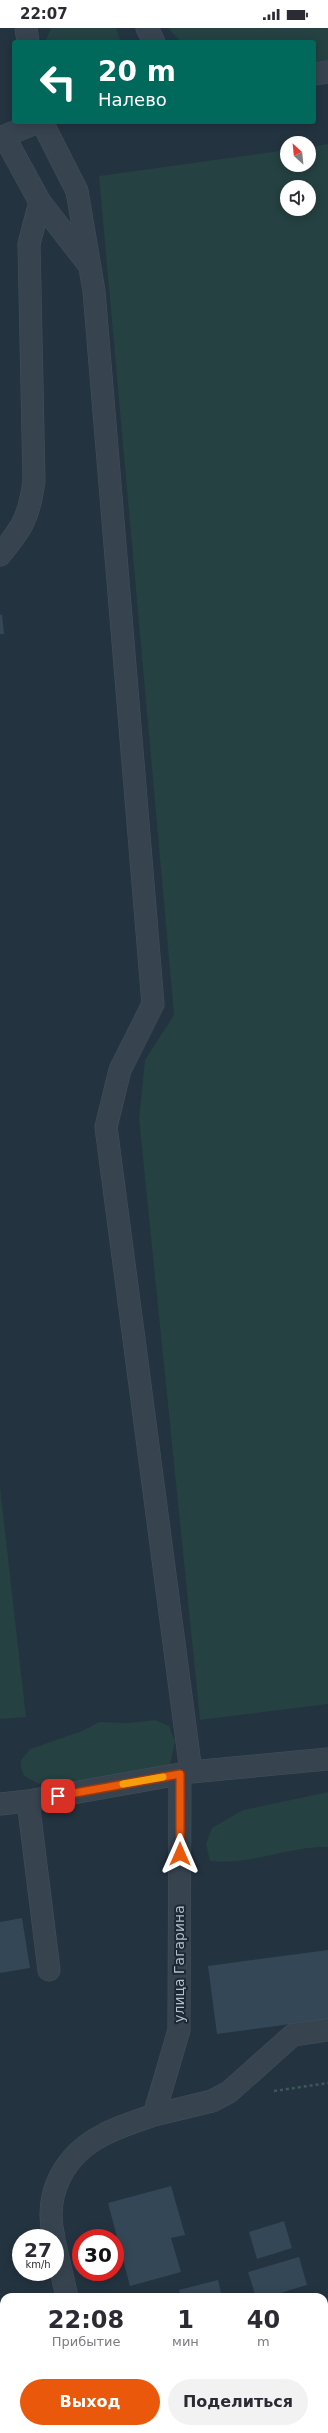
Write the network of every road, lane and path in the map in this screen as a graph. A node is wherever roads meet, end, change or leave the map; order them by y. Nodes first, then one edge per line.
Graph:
1 (26, 28) edge
2 (147, 28) edge
3 (28, 40) edge
4 (153, 40) edge
5 (328, 72) edge
6 (316, 74) edge
7 (34, 124) edge
8 (43, 124) edge
9 (2, 138) edge
10 (40, 202) junction
11 (90, 267) junction
12 (0, 555) edge
13 (328, 1759) edge
14 (186, 1773) junction
15 (28, 1802) junction
16 (0, 1804) edge
17 (49, 1970) dead end
18 (328, 2030) edge
19 (154, 2115) junction
20 (52, 2229) edge
21 (63, 2281) edge
22 (66, 2293) edge

1 - 3 street
2 - 4 street
5 - 6 street
7 - 9 street
8 - 11 street, улица Гагарина
9 - 10 street
10 - 11 street
10 - 12 street
11 - 14 street, улица Гагарина
13 - 14 street
14 - 15 street
14 - 19 street, улица Гагарина
15 - 16 street
15 - 17 street
18 - 19 street
19 - 20 street
21 - 22 street

